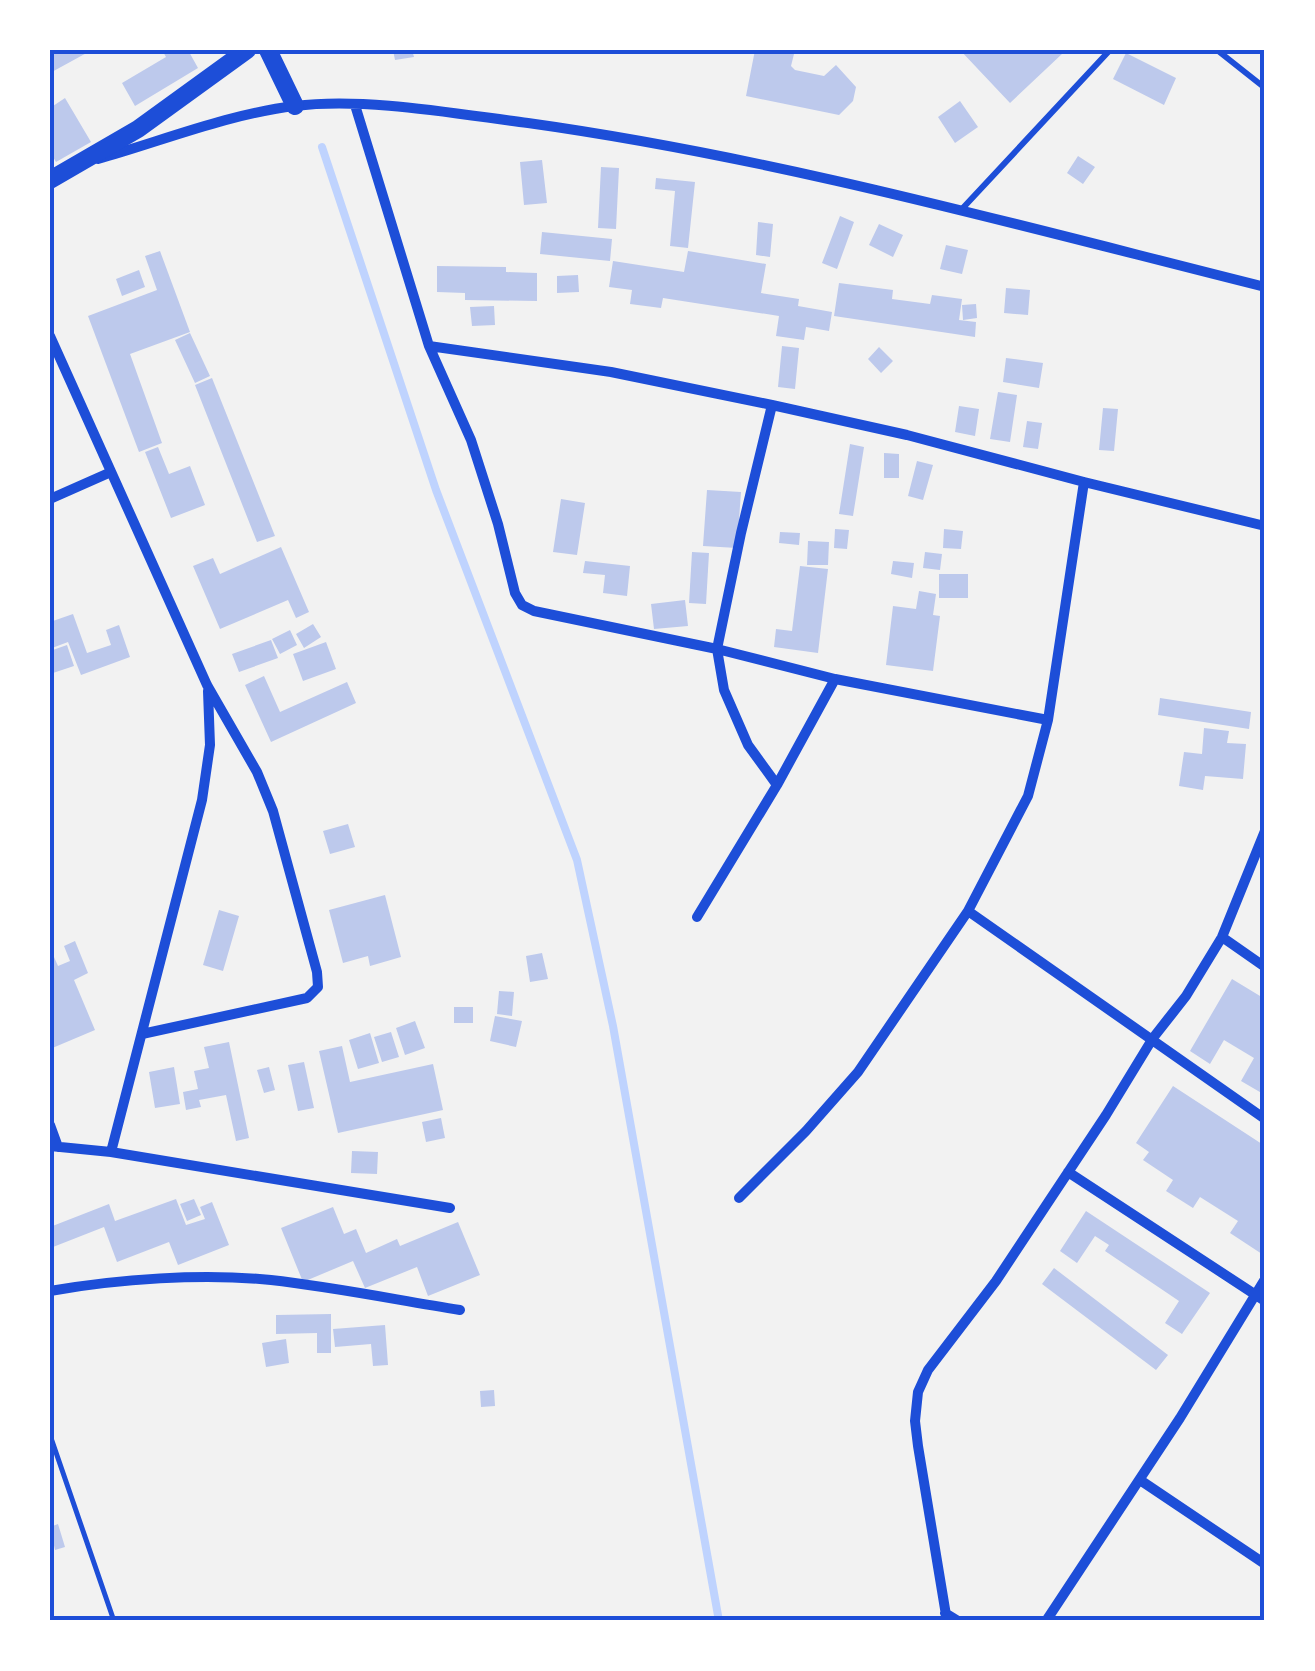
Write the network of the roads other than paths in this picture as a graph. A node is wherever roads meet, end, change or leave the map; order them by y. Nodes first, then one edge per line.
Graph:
1 (247, 50) edge
2 (268, 50) edge
3 (1110, 50) edge
4 (1217, 50) edge
5 (1265, 88) edge
6 (355, 105) junction
7 (295, 106) junction
8 (80, 164) junction
9 (50, 180) edge
10 (960, 210) junction
11 (1265, 287) edge
12 (50, 336) edge
13 (429, 346) junction
14 (772, 405) junction
15 (111, 472) junction
16 (1084, 482) junction
17 (50, 499) edge
18 (1265, 526) edge
19 (717, 650) junction
20 (835, 679) junction
21 (208, 685) junction
22 (1048, 720) junction
23 (777, 785) junction
24 (1265, 832) edge
25 (968, 910) junction
26 (697, 917) dead end
27 (1222, 937) junction
28 (1265, 967) edge
29 (142, 1034) junction
30 (1153, 1038) junction
31 (1265, 1119) edge
32 (50, 1125) edge
33 (54, 1147) edge
34 (111, 1152) junction
35 (1068, 1172) junction
36 (739, 1198) dead end
37 (450, 1208) dead end
38 (1265, 1279) edge
39 (50, 1291) edge
40 (1260, 1297) edge
41 (460, 1310) dead end
42 (1140, 1480) junction
43 (1265, 1564) edge
44 (946, 1617) edge
45 (958, 1621) edge
46 (1046, 1621) edge

1 - 8 main road
2 - 7 main road
3 - 10 lane
4 - 5 lane
6 - 7 street
6 - 10 street
6 - 13 street
7 - 8 street
8 - 9 main road
10 - 11 street
12 - 15 street
13 - 14 street
13 - 19 street
14 - 16 street
14 - 19 street
15 - 17 street
15 - 21 street
16 - 18 street
16 - 22 street
19 - 20 street
19 - 23 street
20 - 22 street
20 - 23 street
21 - 29 street
21 - 29 street
22 - 25 street
23 - 26 street
24 - 27 street
25 - 30 street
25 - 36 street
27 - 28 street
27 - 30 street
29 - 34 street
30 - 31 street
30 - 35 street
32 - 33 street
33 - 34 street
34 - 37 street
35 - 40 street
35 - 44 street
38 - 40 street
39 - 41 street
40 - 42 street
42 - 43 street
42 - 46 street
44 - 45 street

